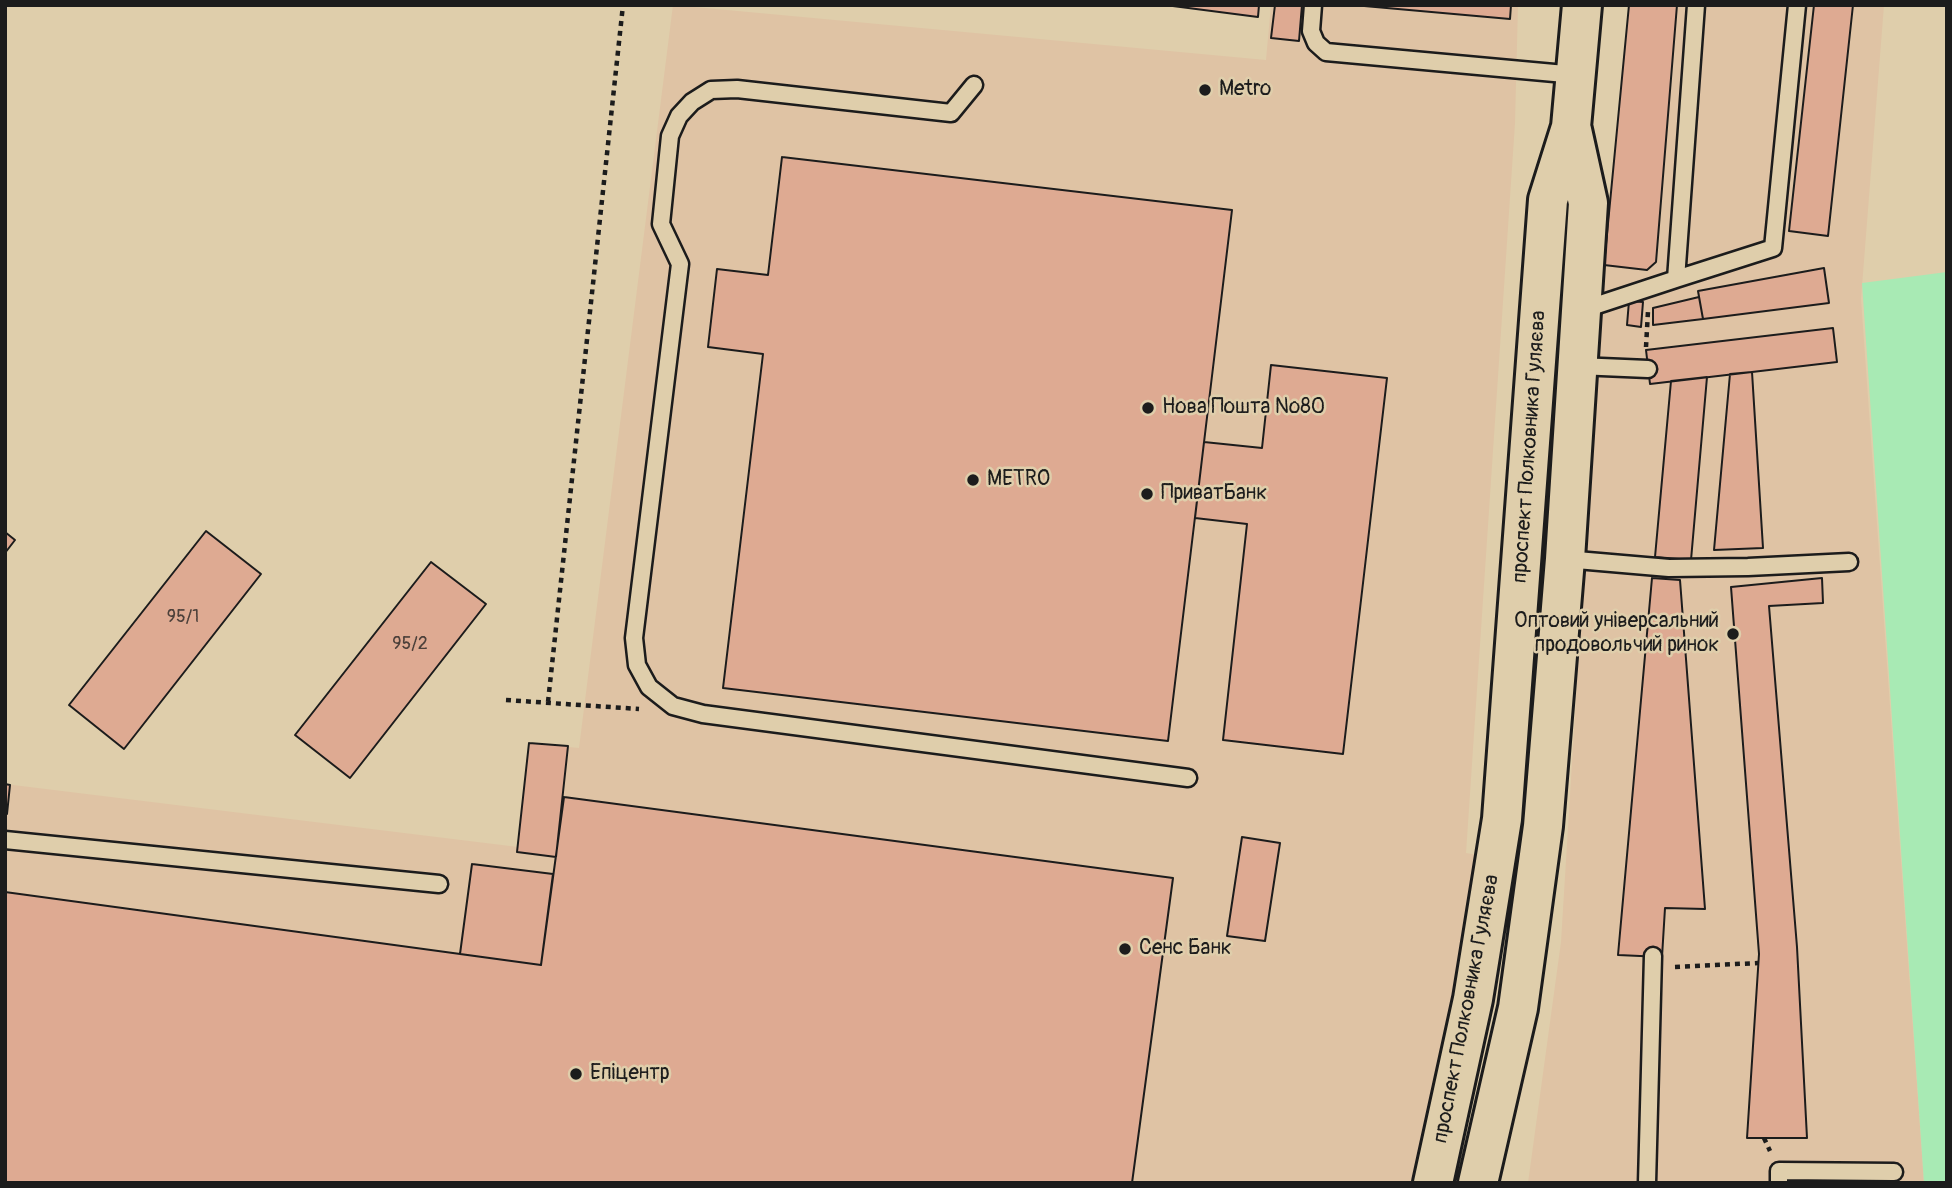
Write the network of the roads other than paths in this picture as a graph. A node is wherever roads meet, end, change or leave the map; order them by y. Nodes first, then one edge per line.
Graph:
1 (1313, 5) edge
2 (1582, 5) edge
3 (1696, 5) edge
4 (1797, 5) edge
5 (1576, 75) junction
6 (974, 85) dead end
7 (1572, 127) junction
8 (1676, 279) junction
9 (1582, 310) junction
10 (1578, 366) junction
11 (1646, 369) road end
12 (1565, 559) junction
13 (1849, 562) dead end
14 (1188, 778) dead end
15 (5, 840) edge
16 (439, 884) dead end
17 (1652, 962) road end
18 (1894, 1172) dead end
19 (1433, 1183) edge
20 (1478, 1183) edge
21 (1647, 1183) edge
22 (1779, 1183) edge

1 - 5 lane
2 - 5 main road, проспект Полковника Гуляєва
3 - 8 lane
4 - 8 lane
5 - 7 main road, проспект Полковника Гуляєва
6 - 14 lane
7 - 9 main road, проспект Полковника Гуляєва
7 - 19 main road, проспект Полковника Гуляєва
8 - 9 lane
9 - 10 main road, проспект Полковника Гуляєва
10 - 11 lane
10 - 12 main road, проспект Полковника Гуляєва
12 - 13 lane
12 - 20 main road, проспект Полковника Гуляєва
15 - 16 lane
17 - 21 lane
18 - 22 lane

